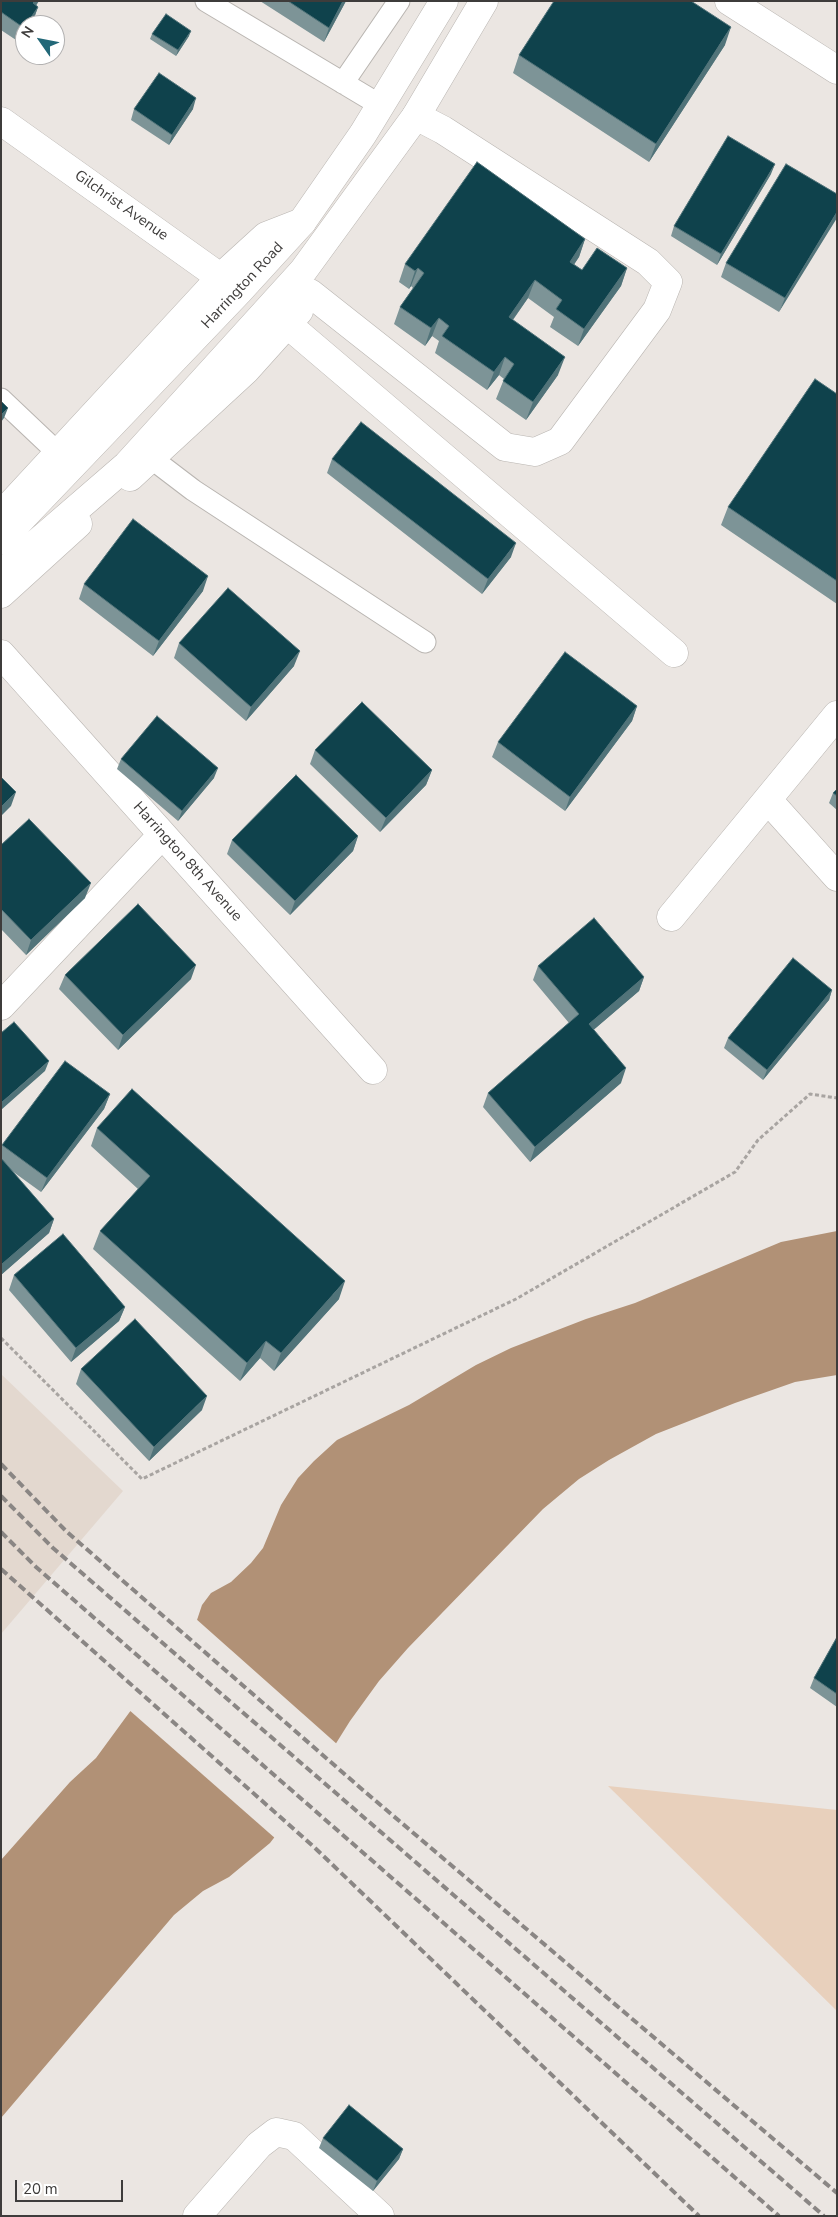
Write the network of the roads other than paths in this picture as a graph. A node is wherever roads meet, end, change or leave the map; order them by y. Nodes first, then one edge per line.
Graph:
1 (206, 1) edge
2 (399, 1) edge
3 (444, 1) edge
4 (484, 1) edge
5 (729, 1) edge
6 (837, 70) edge
7 (344, 83) junction
8 (380, 105) junction
9 (416, 116) junction
10 (1, 121) edge
11 (318, 252) junction
12 (230, 284) junction
13 (310, 293) junction
14 (277, 317) junction
15 (1, 399) edge
16 (58, 453) junction
17 (151, 458) junction
18 (3, 509) edge
19 (1, 540) edge
20 (1, 574) edge
21 (1, 594) edge
22 (425, 642) dead end
23 (674, 653) dead end
24 (1, 654) edge
25 (837, 715) edge
26 (768, 800) junction
27 (162, 835) junction
28 (837, 877) edge
29 (671, 917) dead end
30 (1, 1006) edge
31 (373, 1070) dead end
32 (197, 2216) edge
33 (380, 2216) edge

1 - 7 lane
2 - 7 lane
3 - 8 street, Harrington Road
4 - 9 street
5 - 6 street
7 - 8 lane
8 - 12 street, Harrington Road
9 - 11 street
9 - 13 street
10 - 12 street, Gilchrist Avenue
11 - 13 street
11 - 14 street
12 - 16 street
12 - 19 street, Harrington Road
13 - 14 street
14 - 17 street
14 - 20 street
14 - 23 street
15 - 16 lane
16 - 18 street
17 - 21 street
17 - 22 lane
24 - 27 street, Harrington 8th Avenue
25 - 26 street
26 - 28 street
26 - 29 street
27 - 30 street
27 - 31 street, Harrington 8th Avenue
32 - 33 street

